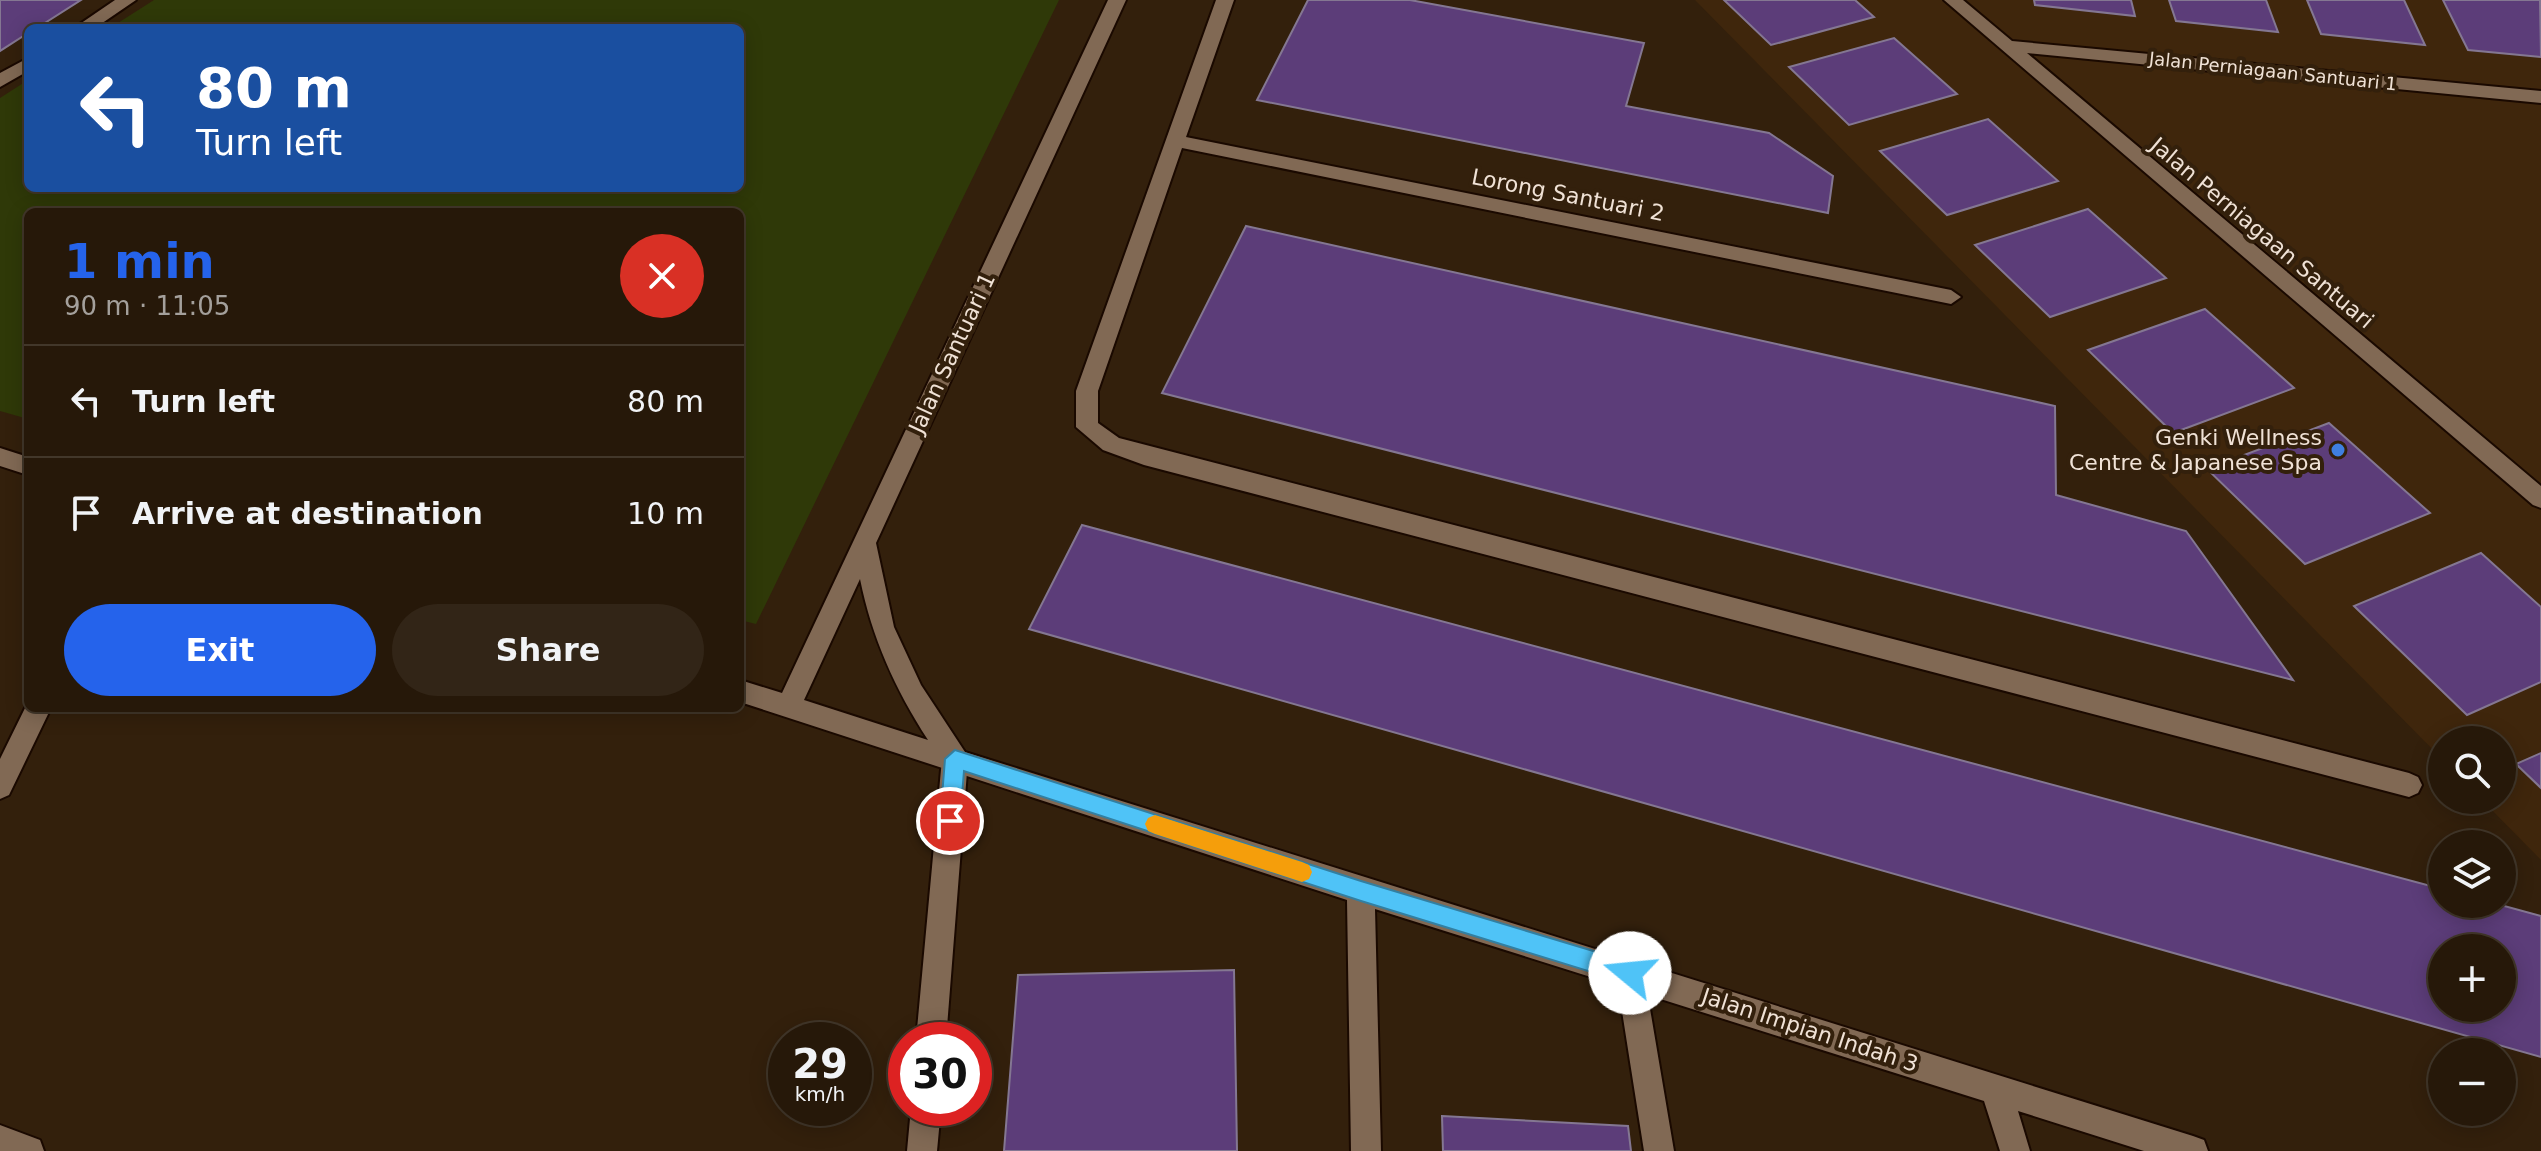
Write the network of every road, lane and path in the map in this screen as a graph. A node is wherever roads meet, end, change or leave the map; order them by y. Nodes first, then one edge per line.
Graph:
1 (127, 0) edge
2 (1117, 0) edge
3 (1225, 0) edge
4 (1953, 0) edge
5 (89, 24) edge
6 (2006, 46) junction
7 (24, 66) edge
8 (0, 81) edge
9 (2541, 97) edge
10 (1176, 141) junction
11 (1951, 297) dead end
12 (0, 457) edge
13 (24, 465) edge
14 (2541, 499) edge
15 (864, 542) junction
16 (744, 692) edge
17 (788, 707) junction
18 (36, 712) edge
19 (955, 759) junction
20 (2409, 785) dead end
21 (0, 787) edge
22 (1361, 891) junction
23 (1630, 973) junction
24 (933, 1022) edge
25 (1996, 1089) junction
26 (924, 1126) edge
27 (0, 1140) edge
28 (29, 1151) edge
29 (922, 1151) edge
30 (1366, 1151) edge
31 (1659, 1151) edge
32 (2015, 1151) edge
33 (2193, 1151) edge

1 - 5 street
2 - 15 street, Jalan Santuari 1
3 - 10 street
4 - 6 street, Jalan Perniagaan Santuari
6 - 9 street, Jalan Perniagaan Santuari 1
6 - 14 street, Jalan Perniagaan Santuari
7 - 8 street
10 - 11 street, Lorong Santuari 2
10 - 20 street
12 - 13 street
15 - 17 street, Jalan Santuari 1
15 - 19 street
16 - 17 street, Jalan Impian Indah 3
17 - 19 street, Jalan Impian Indah 3
18 - 21 street
19 - 22 street, Jalan Impian Indah 3
19 - 24 street
22 - 23 street, Jalan Impian Indah 3
22 - 30 street
23 - 25 street, Jalan Impian Indah 3
23 - 31 street
25 - 32 street
25 - 33 street, Jalan Impian Indah 3
26 - 29 street
27 - 28 street

